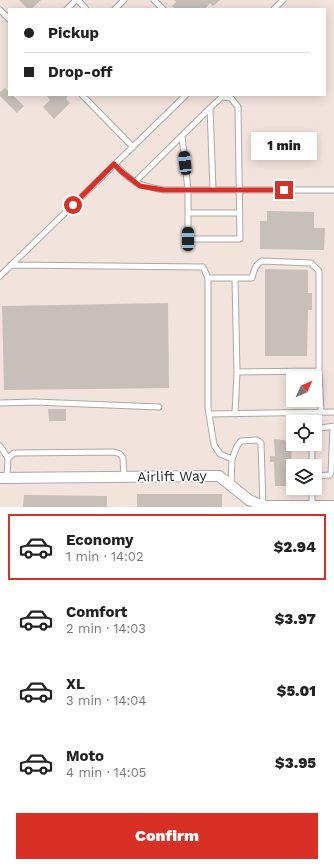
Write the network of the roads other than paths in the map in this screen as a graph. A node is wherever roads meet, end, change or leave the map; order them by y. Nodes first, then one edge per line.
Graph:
1 (77, 0) edge
2 (124, 0) edge
3 (154, 0) edge
4 (283, 0) edge
5 (68, 8) edge
6 (85, 8) edge
7 (116, 8) edge
8 (162, 8) edge
9 (275, 8) edge
10 (0, 10) edge
11 (8, 18) edge
12 (83, 96) edge
13 (185, 96) edge
14 (210, 108) junction
15 (182, 136) junction
16 (133, 147) junction
17 (114, 164) junction
18 (135, 182) junction
19 (188, 190) junction
20 (213, 190) junction
21 (239, 190) junction
22 (334, 190) edge
23 (188, 213) junction
24 (239, 213) junction
25 (11, 265) junction
26 (0, 276) edge
27 (208, 278) junction
28 (235, 278) junction
29 (286, 371) edge
30 (319, 371) edge
31 (237, 372) junction
32 (0, 403) edge
33 (159, 407) dead end
34 (321, 407) edge
35 (321, 412) junction
36 (334, 412) edge
37 (209, 414) junction
38 (235, 414) junction
39 (333, 426) edge
40 (322, 428) edge
41 (0, 446) edge
42 (0, 454) edge
43 (8, 458) junction
44 (232, 459) junction
45 (322, 476) edge
46 (124, 477) junction
47 (4, 478) edge
48 (232, 485) junction
49 (312, 495) edge
50 (263, 506) edge
51 (312, 506) junction
52 (334, 506) edge

1 - 5 lane
1 - 6 lane
2 - 7 lane
3 - 8 lane
4 - 9 lane
10 - 11 lane
12 - 16 lane
13 - 16 lane
14 - 15 lane
14 - 20 lane
14 - 21 lane
15 - 18 lane
15 - 19 lane
16 - 17 lane
17 - 18 lane
17 - 25 lane
18 - 19 lane
19 - 20 lane
19 - 23 lane
20 - 21 lane
21 - 22 lane
21 - 24 lane
23 - 24 lane
23 - 24 lane
25 - 26 lane
25 - 27 lane
27 - 28 lane
27 - 37 lane
28 - 30 lane
28 - 31 lane
29 - 31 lane
31 - 38 lane
32 - 33 lane
34 - 35 lane
35 - 36 lane
35 - 38 lane
37 - 38 lane
37 - 44 lane
39 - 40 lane
39 - 45 lane
41 - 43 lane
42 - 43 lane
43 - 46 lane
43 - 47 lane
44 - 48 lane
44 - 50 lane
46 - 47 street, Airlift Way
46 - 48 street, Airlift Way
48 - 50 street, Airlift Way
49 - 51 lane
50 - 51 street, Airlift Way
51 - 52 street, Airlift Way

